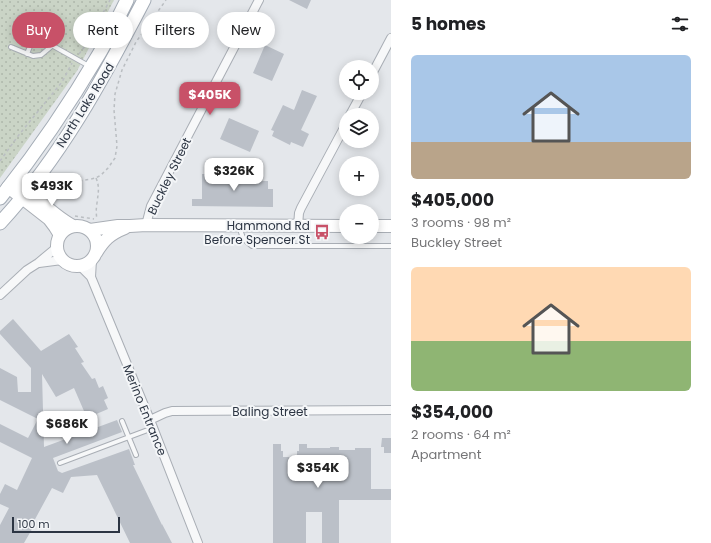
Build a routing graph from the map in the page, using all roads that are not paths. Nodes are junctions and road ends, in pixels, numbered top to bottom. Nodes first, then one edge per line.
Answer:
1 (127, 0) edge
2 (144, 0) edge
3 (259, 0) edge
4 (391, 38) edge
5 (10, 47) dead end
6 (29, 48) edge
7 (49, 48) edge
8 (57, 48) edge
9 (27, 54) junction
10 (379, 61) edge
11 (91, 67) junction
12 (339, 137) edge
13 (12, 183) junction
14 (24, 194) junction
15 (0, 198) edge
16 (74, 221) junction
17 (0, 223) edge
18 (146, 225) junction
19 (240, 225) junction
20 (96, 226) junction
21 (130, 226) junction
22 (298, 226) junction
23 (339, 226) edge
24 (379, 226) edge
25 (391, 226) edge
26 (60, 235) junction
27 (391, 246) edge
28 (56, 248) junction
29 (94, 256) junction
30 (62, 260) junction
31 (38, 263) junction
32 (80, 266) junction
33 (91, 277) junction
34 (0, 294) edge
35 (391, 410) edge
36 (122, 421) dead end
37 (152, 424) junction
38 (129, 438) junction
39 (136, 455) dead end
40 (60, 463) dead end
41 (198, 543) edge

1 - 11 main road, North Lake Road
2 - 14 main road, North Lake Road
3 - 18 street, Buckley Street
4 - 10 street
5 - 9 lane
6 - 9 lane
7 - 9 lane
8 - 11 lane
11 - 13 main road, North Lake Road
12 - 22 street
13 - 14 main road
13 - 15 main road, North Lake Road
14 - 16 main road
14 - 17 main road, North Lake Road
14 - 26 main road
16 - 20 main road
16 - 26 main road
18 - 19 main road
18 - 21 main road
19 - 22 main road
19 - 27 lane
20 - 21 main road
20 - 29 main road
21 - 29 main road
22 - 23 main road
24 - 25 main road
26 - 28 main road
28 - 30 main road
28 - 31 street
29 - 32 main road
29 - 33 street, Merino Entrance
30 - 31 street
30 - 32 main road
31 - 34 street
32 - 33 street, Merino Entrance
33 - 37 street, Merino Entrance
35 - 37 street, Baling Street
36 - 38 lane
37 - 38 lane
37 - 41 street, Merino Entrance
38 - 39 lane
38 - 40 lane

